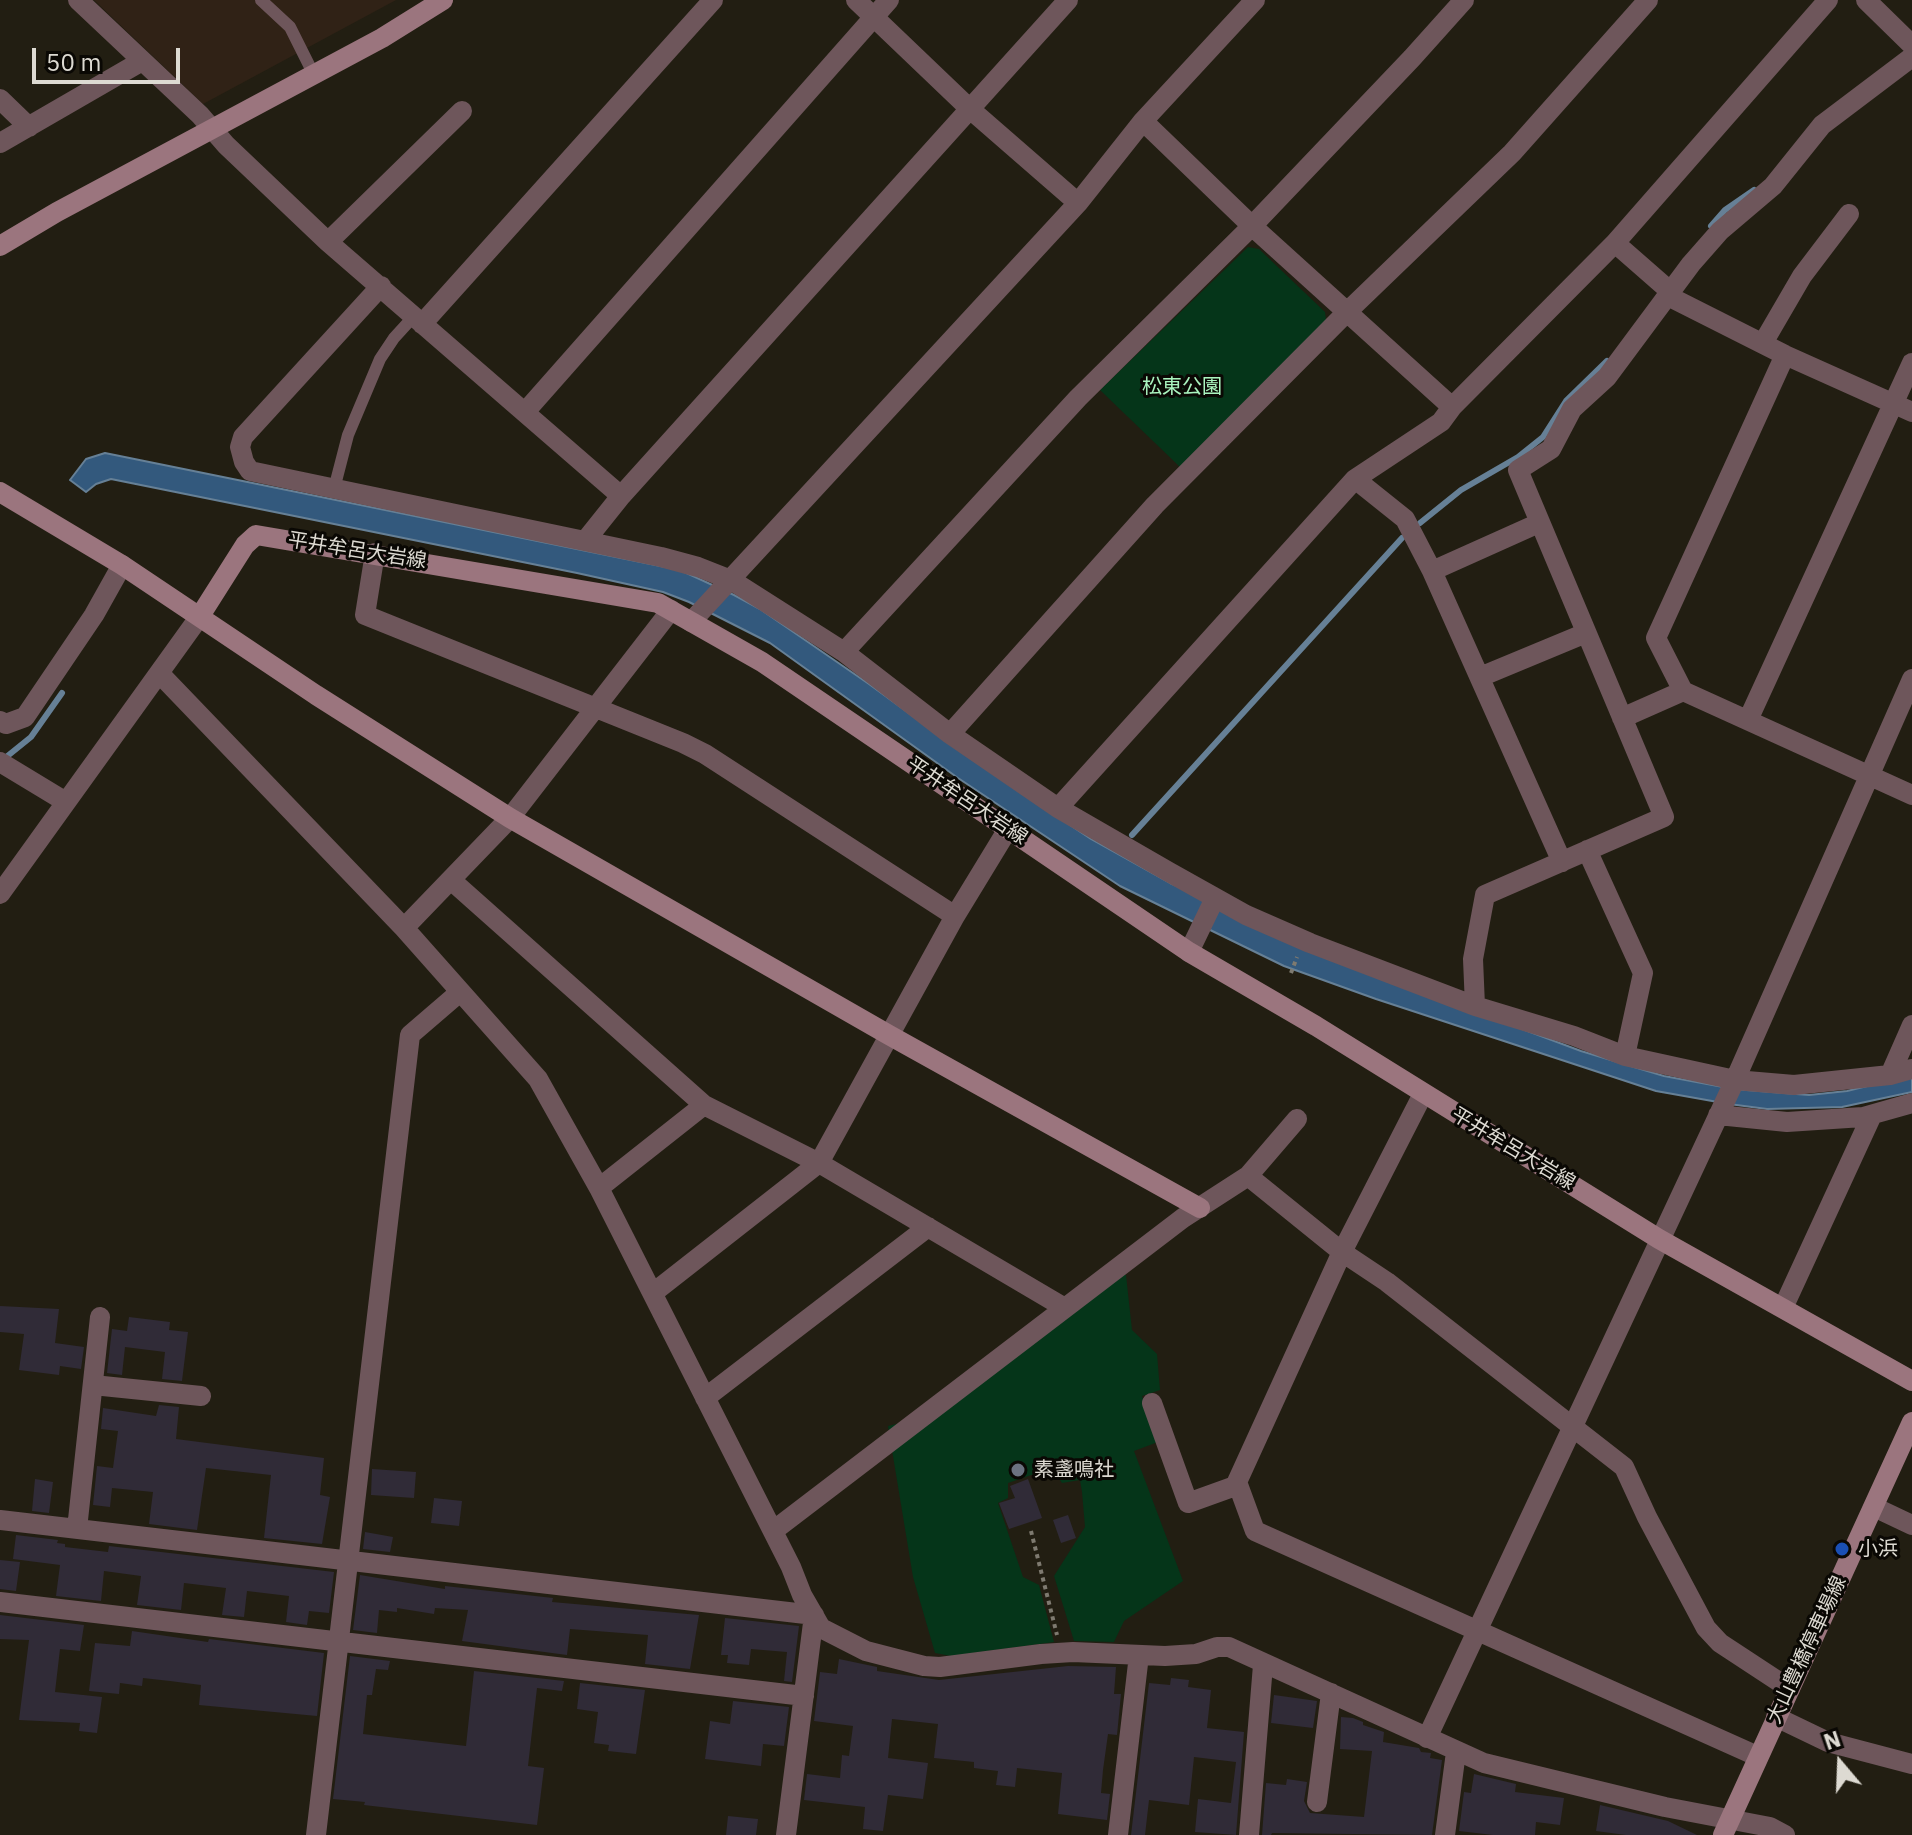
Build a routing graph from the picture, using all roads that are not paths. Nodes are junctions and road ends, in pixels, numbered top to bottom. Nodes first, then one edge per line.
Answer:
1 (261, 0) edge
2 (443, 0) edge
3 (713, 0) edge
4 (856, 0) edge
5 (889, 0) edge
6 (1068, 0) edge
7 (1255, 0) edge
8 (1464, 0) edge
9 (1648, 0) edge
10 (1828, 0) edge
11 (1866, 0) edge
12 (81, 1) edge
13 (874, 16) junction
14 (1912, 45) edge
15 (1912, 57) edge
16 (142, 61) junction
17 (313, 73) junction
18 (0, 99) edge
19 (970, 109) junction
20 (462, 111) dead end
21 (1143, 121) junction
22 (29, 127) junction
23 (212, 129) junction
24 (0, 143) edge
25 (1078, 203) junction
26 (1849, 214) dead end
27 (1252, 226) junction
28 (328, 242) junction
29 (1615, 243) junction
30 (0, 246) edge
31 (381, 286) junction
32 (1670, 294) junction
33 (1348, 311) junction
34 (418, 320) junction
35 (1763, 343) junction
36 (1785, 355) junction
37 (1912, 363) edge
38 (1892, 403) junction
39 (1452, 407) junction
40 (525, 412) junction
41 (1912, 412) edge
42 (1355, 479) junction
43 (334, 489) junction
44 (0, 492) edge
45 (621, 496) junction
46 (1539, 523) junction
47 (585, 541) junction
48 (375, 553) junction
49 (122, 565) junction
50 (1432, 571) junction
51 (726, 583) junction
52 (671, 610) junction
53 (200, 616) junction
54 (695, 616) junction
55 (1586, 633) junction
56 (844, 652) junction
57 (160, 674) junction
58 (1480, 677) junction
59 (1912, 679) edge
60 (1683, 691) junction
61 (594, 708) junction
62 (1622, 718) junction
63 (1748, 720) junction
64 (0, 721) edge
65 (950, 734) junction
66 (0, 762) edge
67 (1869, 775) junction
68 (1912, 795) edge
69 (66, 802) junction
70 (1058, 808) junction
71 (510, 818) junction
72 (1008, 829) junction
73 (1587, 850) junction
74 (1562, 862) junction
75 (451, 880) junction
76 (0, 894) edge
77 (1215, 898) junction
78 (955, 916) junction
79 (404, 928) junction
80 (1189, 952) junction
81 (460, 992) junction
82 (1475, 1006) junction
83 (1912, 1025) edge
84 (889, 1035) junction
85 (1625, 1056) junction
86 (1912, 1069) edge
87 (1890, 1075) junction
88 (1735, 1080) junction
89 (1423, 1094) junction
90 (1912, 1103) edge
91 (704, 1105) junction
92 (1718, 1115) junction
93 (1872, 1115) junction
94 (1297, 1119) dead end
95 (819, 1163) junction
96 (1248, 1176) junction
97 (599, 1188) junction
98 (1200, 1208) junction
99 (928, 1227) junction
100 (1659, 1239) junction
101 (1342, 1252) junction
102 (653, 1293) junction
103 (1065, 1308) junction
104 (1783, 1308) junction
105 (100, 1317) dead end
106 (1912, 1381) edge
107 (93, 1385) junction
108 (201, 1396) dead end
109 (705, 1398) junction
110 (1152, 1403) dead end
111 (1912, 1422) edge
112 (1572, 1427) junction
113 (1238, 1485) junction
114 (1874, 1507) junction
115 (0, 1520) edge
116 (1912, 1525) edge
117 (77, 1529) junction
118 (773, 1531) junction
119 (349, 1562) junction
120 (0, 1602) edge
121 (814, 1615) junction
122 (1475, 1632) junction
123 (339, 1642) junction
124 (1139, 1655) junction
125 (1263, 1665) junction
126 (1790, 1689) junction
127 (1331, 1693) junction
128 (804, 1696) junction
129 (1776, 1717) junction
130 (1427, 1738) junction
131 (1456, 1752) junction
132 (1757, 1756) junction
133 (1912, 1764) edge
134 (1317, 1802) dead end
135 (1726, 1828) edge
136 (316, 1835) edge
137 (786, 1835) edge
138 (1118, 1835) edge
139 (1249, 1835) edge
140 (1445, 1835) edge
141 (1785, 1835) edge

1 - 17 lane
2 - 17 main road
3 - 34 street
4 - 13 street
5 - 13 street
6 - 19 street
7 - 21 street
8 - 27 street
9 - 33 street
10 - 29 street
11 - 14 street
12 - 16 street
13 - 19 street
13 - 40 street
15 - 32 street
16 - 22 street
16 - 23 street
17 - 23 main road
18 - 22 street
19 - 25 street
19 - 45 street
20 - 28 street
21 - 25 street
21 - 27 street
22 - 24 street
23 - 28 street
23 - 30 main road
25 - 51 street
26 - 35 street
27 - 33 street
27 - 56 street
28 - 31 street
29 - 32 street
29 - 39 street
31 - 34 street
31 - 43 street
32 - 35 street
32 - 46 street
33 - 39 street
33 - 65 street
34 - 40 street
34 - 43 lane
35 - 36 street
36 - 38 street
36 - 60 street
37 - 38 street
38 - 41 street
38 - 63 street
39 - 42 street
40 - 45 street
42 - 50 street
42 - 70 street
43 - 47 street
44 - 49 main road
45 - 47 street
46 - 50 street
46 - 55 street
47 - 51 street
48 - 52 main road, 平井牟呂大岩線
48 - 53 main road, 平井牟呂大岩線
48 - 61 street
49 - 53 main road
49 - 64 street
50 - 58 street
51 - 54 street
51 - 56 street
52 - 54 main road, 平井牟呂大岩線
52 - 61 street
53 - 57 street
53 - 71 main road
54 - 72 main road, 平井牟呂大岩線
55 - 58 street
55 - 62 street
56 - 65 street
57 - 69 street
57 - 79 street
58 - 74 street
59 - 67 street
60 - 62 street
60 - 63 street
61 - 71 street
61 - 78 street
62 - 73 street
63 - 67 street
65 - 70 street
66 - 69 street
67 - 68 street
67 - 88 street
69 - 76 street
70 - 77 street
71 - 75 street
71 - 84 main road
72 - 78 street
72 - 80 main road, 平井牟呂大岩線
73 - 74 street
73 - 85 street
74 - 82 street
75 - 79 street
75 - 91 street
77 - 80 street
77 - 82 street
78 - 84 street
79 - 81 street
80 - 89 main road, 平井牟呂大岩線
81 - 97 street
81 - 119 street
82 - 85 street
83 - 87 street
84 - 95 street
84 - 98 main road
85 - 88 street
86 - 87 street
87 - 88 street
88 - 92 street
89 - 100 main road, 平井牟呂大岩線
89 - 101 street
90 - 93 street
91 - 95 street
91 - 97 street
92 - 93 street
92 - 100 street
93 - 104 street
94 - 96 street
95 - 99 street
95 - 102 street
96 - 98 street
96 - 101 street
97 - 102 street
98 - 103 street
99 - 103 street
99 - 109 street
100 - 104 main road, 平井牟呂大岩線
100 - 112 street
101 - 112 street
101 - 113 street
102 - 109 street
103 - 118 street
104 - 106 main road, 平井牟呂大岩線
105 - 107 street
107 - 108 street
107 - 117 street
109 - 118 street
110 - 113 street
111 - 114 main road, 大山豊橋停車場線
112 - 122 street
112 - 126 street
113 - 122 street
114 - 116 street
114 - 126 main road, 大山豊橋停車場線
115 - 117 street
117 - 119 street
118 - 121 street
119 - 121 street
119 - 123 street
120 - 123 street
121 - 124 street
121 - 128 street
122 - 130 street
122 - 132 street
123 - 128 street
123 - 136 street
124 - 125 street
124 - 138 street
125 - 127 street
125 - 139 street
126 - 129 main road, 大山豊橋停車場線
127 - 130 street
127 - 134 street
128 - 137 street
129 - 132 main road, 大山豊橋停車場線
129 - 133 street
130 - 131 street
131 - 135 street
131 - 140 street
132 - 135 main road, 大山豊橋停車場線
135 - 141 street

